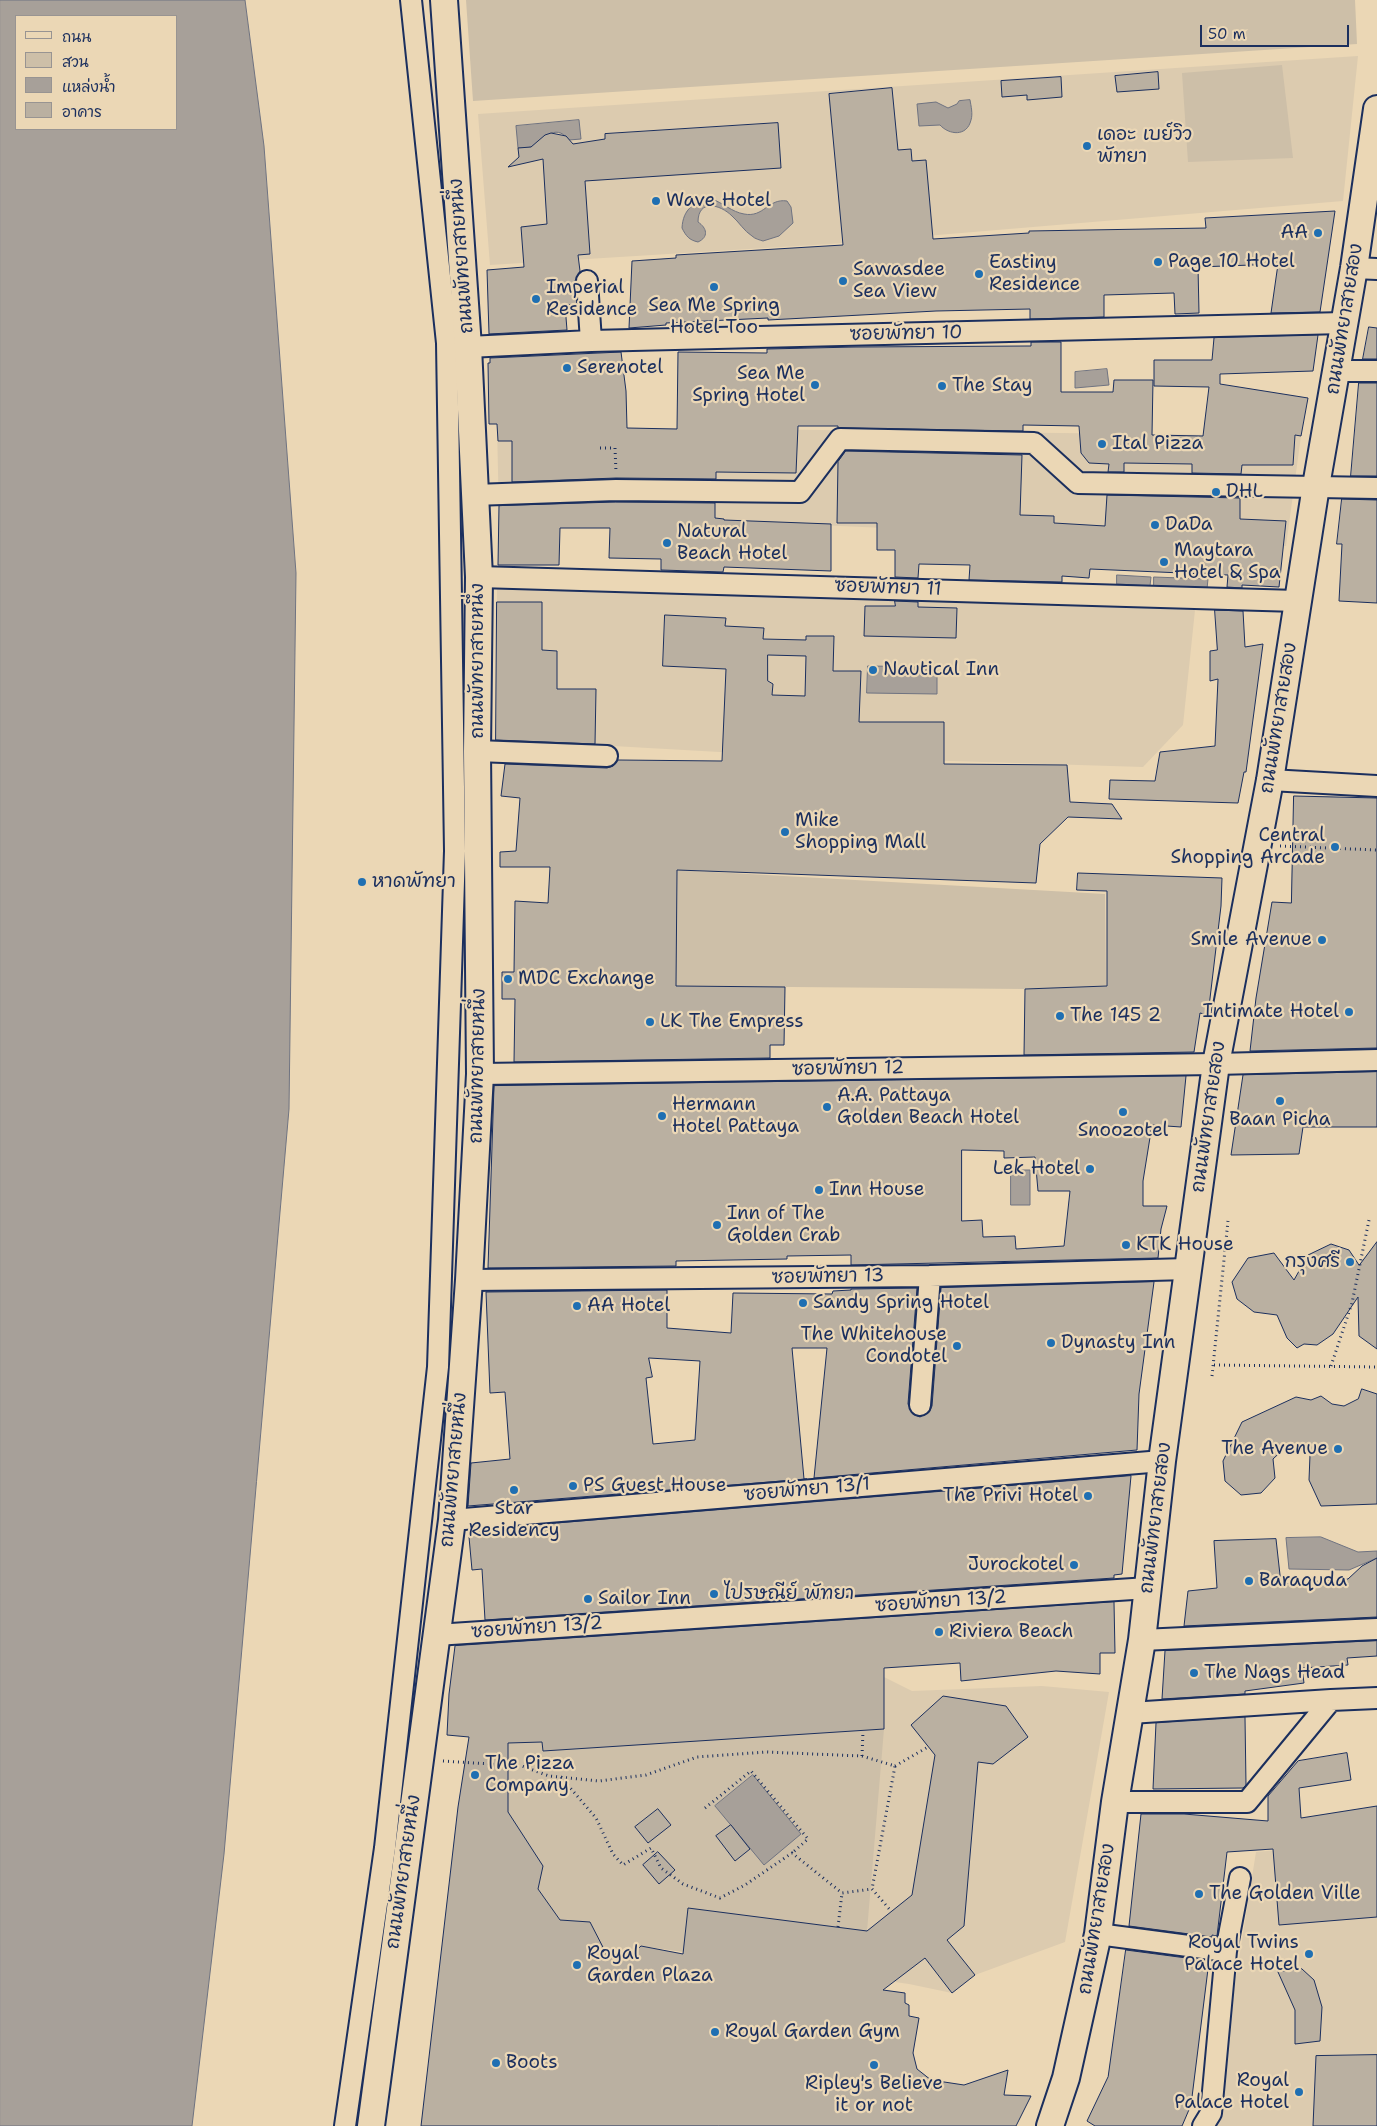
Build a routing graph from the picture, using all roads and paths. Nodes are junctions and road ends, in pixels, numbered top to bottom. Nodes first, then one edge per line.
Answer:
1 (410, 0) edge
2 (444, 0) edge
3 (1376, 123) edge
4 (1365, 269) edge
5 (587, 281) dead end
6 (1344, 323) junction
7 (591, 342) junction
8 (468, 347) junction
9 (1337, 371) junction
10 (1377, 371) edge
11 (600, 448) dead end
12 (1316, 486) junction
13 (1377, 488) edge
14 (616, 490) junction
15 (474, 494) junction
16 (478, 577) junction
17 (1297, 601) junction
18 (477, 751) junction
19 (607, 756) dead end
20 (1270, 780) junction
21 (1377, 786) edge
22 (1256, 845) junction
23 (1377, 850) edge
24 (1377, 1060) edge
25 (1216, 1064) junction
26 (480, 1074) junction
27 (1228, 1220) dead end
28 (1369, 1220) dead end
29 (1188, 1269) junction
30 (930, 1276) junction
31 (469, 1280) junction
32 (1214, 1364) junction
33 (1331, 1366) junction
34 (1377, 1367) edge
35 (1212, 1376) dead end
36 (920, 1405) dead end
37 (1162, 1461) junction
38 (452, 1520) junction
39 (1148, 1588) junction
40 (1377, 1629) edge
41 (436, 1635) junction
42 (1142, 1640) junction
43 (1377, 1698) edge
44 (1332, 1700) junction
45 (1130, 1713) junction
46 (863, 1731) dead end
47 (928, 1747) dead end
48 (862, 1756) junction
49 (420, 1760) junction
50 (895, 1766) junction
51 (561, 1777) junction
52 (1115, 1802) junction
53 (705, 1808) dead end
54 (792, 1853) junction
55 (1240, 1878) dead end
56 (872, 1889) junction
57 (842, 1893) junction
58 (891, 1911) dead end
59 (838, 1927) dead end
60 (1098, 1934) junction
61 (1226, 1951) junction
62 (345, 2126) edge
63 (371, 2126) edge
64 (1050, 2126) edge
65 (1204, 2126) edge

1 - 62 street
2 - 8 main road, ถนนพัทยาสายหนึ่ง
3 - 4 main road, ถนนพัทยาสายสอง
4 - 6 main road, ถนนพัทยาสายสอง
5 - 7 street
6 - 7 street, ซอยพัทยา 10
6 - 9 main road, ถนนพัทยาสายสอง
7 - 8 street, ซอยพัทยา 10
8 - 15 main road, ถนนพัทยาสายหนึ่ง
9 - 10 street
9 - 12 main road, ถนนพัทยาสายสอง
11 - 14 path
12 - 13 street
12 - 14 street
12 - 17 main road, ถนนพัทยาสายสอง
14 - 15 street
15 - 16 main road, ถนนพัทยาสายหนึ่ง
16 - 17 street, ซอยพัทยา 11
16 - 18 main road, ถนนพัทยาสายหนึ่ง
17 - 20 main road, ถนนพัทยาสายสอง
18 - 19 street
18 - 26 main road, ถนนพัทยาสายหนึ่ง
20 - 21 street
20 - 22 main road, ถนนพัทยาสายสอง
22 - 23 path
22 - 25 main road, ถนนพัทยาสายสอง
24 - 25 street, ซอยพัทยา 12
25 - 26 street, ซอยพัทยา 12
25 - 29 main road, ถนนพัทยาสายสอง
26 - 31 main road, ถนนพัทยาสายหนึ่ง
27 - 32 path
28 - 33 path
29 - 30 street, ซอยพัทยา 13
29 - 37 main road, ถนนพัทยาสายสอง
30 - 31 street, ซอยพัทยา 13
30 - 36 street
31 - 38 main road, ถนนพัทยาสายหนึ่ง
32 - 33 path
32 - 35 path
33 - 34 path
37 - 38 street, ซอยพัทยา 13/1
37 - 39 main road, ถนนพัทยาสายสอง
38 - 41 main road, ถนนพัทยาสายหนึ่ง
39 - 41 street, ซอยพัทยา 13/2
39 - 42 main road, ถนนพัทยาสายสอง
40 - 42 street
41 - 49 main road, ถนนพัทยาสายหนึ่ง
42 - 45 main road, ถนนพัทยาสายสอง
43 - 44 street
44 - 45 street
44 - 52 street
45 - 52 main road, ถนนพัทยาสายสอง
46 - 48 path
47 - 50 path
48 - 50 path
48 - 51 path
49 - 51 path
49 - 63 main road, ถนนพัทยาสายหนึ่ง
50 - 56 path
51 - 54 path
52 - 60 main road, ถนนพัทยาสายสอง
53 - 54 path
54 - 57 path
55 - 61 street
56 - 57 path
56 - 58 path
57 - 59 path
60 - 61 street
60 - 64 main road, ถนนพัทยาสายสอง
61 - 65 street

